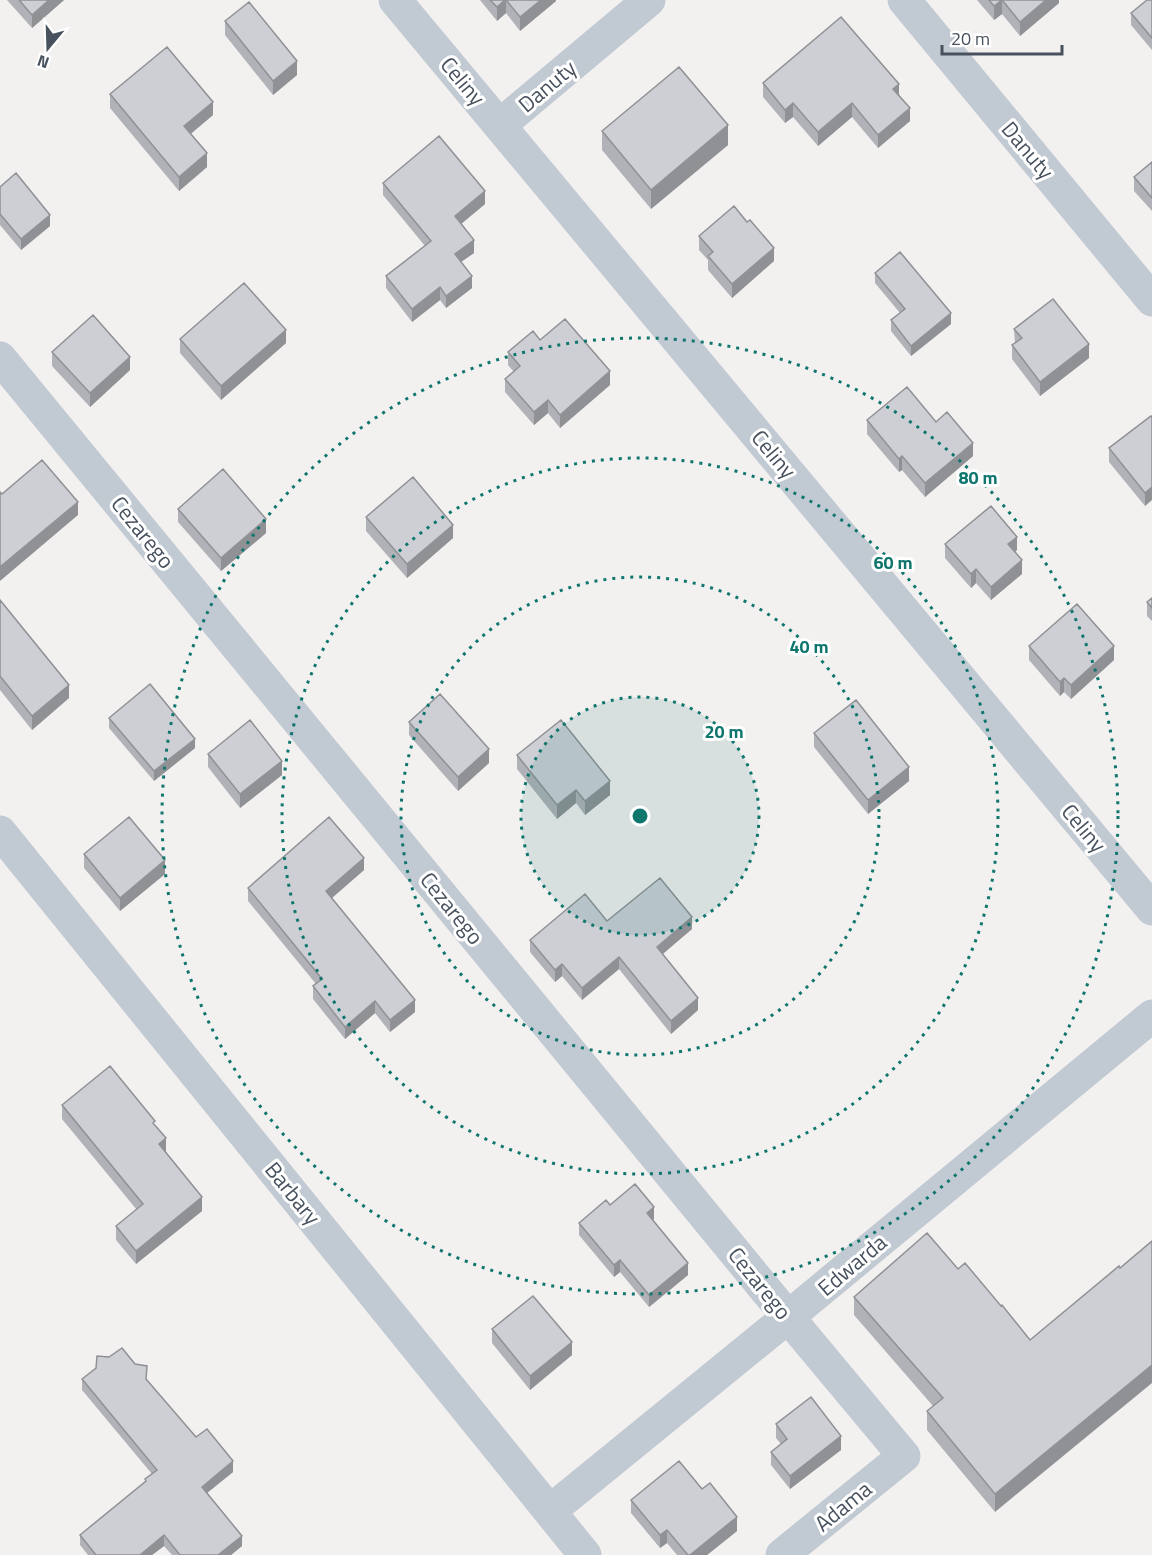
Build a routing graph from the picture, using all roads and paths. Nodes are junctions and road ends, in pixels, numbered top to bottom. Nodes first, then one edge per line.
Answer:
1 (395, 0) edge
2 (649, 0) edge
3 (904, 0) edge
4 (500, 125) junction
5 (1152, 300) edge
6 (0, 358) edge
7 (0, 832) edge
8 (1152, 909) edge
9 (1152, 1016) edge
10 (788, 1317) junction
11 (904, 1456) joint
12 (549, 1511) junction
13 (585, 1555) edge
14 (782, 1555) edge

1 - 4 street, Celiny
2 - 4 street, Danuty
3 - 5 street, Danuty
4 - 8 street, Celiny
6 - 10 street, Cezarego
7 - 12 street, Barbary
9 - 10 street, Edwarda
10 - 11 street, Cezarego
10 - 12 street, Edwarda
11 - 14 street, Adama
12 - 13 street, Barbary

